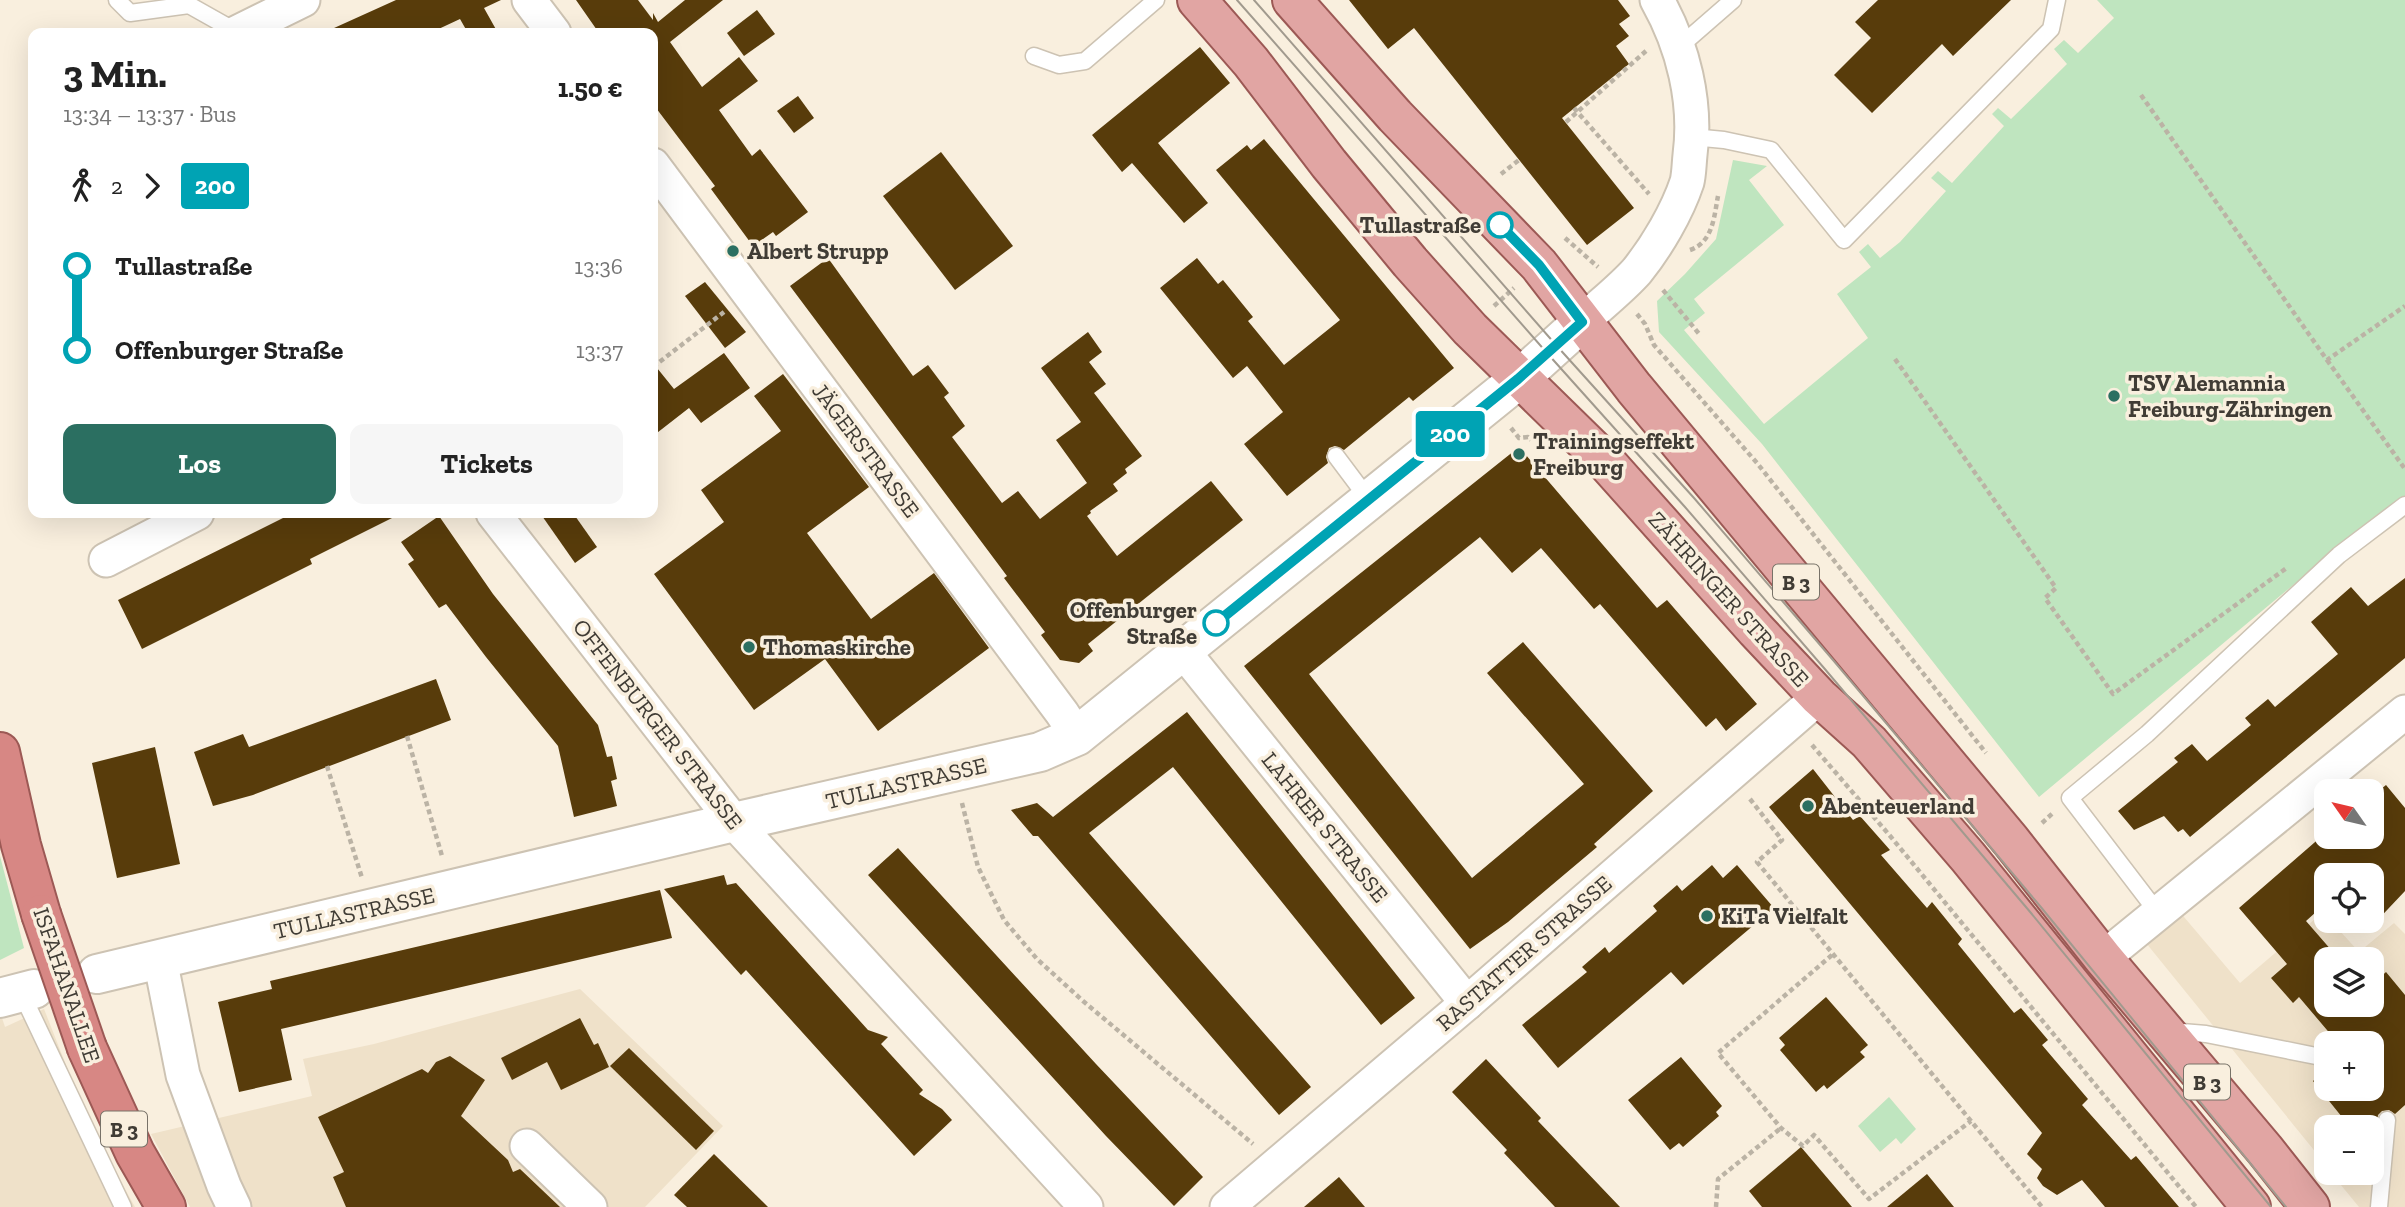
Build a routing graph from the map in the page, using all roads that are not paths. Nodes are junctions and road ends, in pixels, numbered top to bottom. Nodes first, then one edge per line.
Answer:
1 (117, 0) edge
2 (303, 0) edge
3 (529, 0) edge
4 (1156, 0) edge
5 (1197, 0) edge
6 (1292, 0) edge
7 (1657, 0) edge
8 (1732, 0) edge
9 (2059, 4) edge
10 (230, 28) edge
11 (245, 28) edge
12 (550, 28) edge
13 (1679, 47) junction
14 (1034, 56) dead end
15 (1692, 137) junction
16 (658, 172) edge
17 (1582, 322) junction
18 (1518, 379) junction
19 (1336, 456) dead end
20 (1369, 500) junction
21 (2405, 505) edge
22 (187, 518) edge
23 (497, 518) edge
24 (106, 560) dead end
25 (1183, 651) junction
26 (1805, 709) junction
27 (2405, 712) edge
28 (1077, 736) junction
29 (0, 752) edge
30 (734, 822) junction
31 (2158, 913) junction
32 (2103, 958) junction
33 (160, 959) junction
34 (97, 974) dead end
35 (18, 993) edge
36 (1467, 1003) junction
37 (2163, 1030) junction
38 (2314, 1056) edge
39 (2388, 1120) dead end
40 (527, 1146) dead end
41 (122, 1207) edge
42 (166, 1207) edge
43 (234, 1207) edge
44 (590, 1207) edge
45 (1086, 1207) edge
46 (1227, 1207) edge
47 (2251, 1207) edge
48 (2309, 1207) edge
49 (2379, 1207) edge

1 - 10 lane
2 - 11 street
3 - 12 street
4 - 14 lane
5 - 18 main road, ZÄHRINGER STRASSE
6 - 17 main road, B 3
7 - 13 street
8 - 13 lane
9 - 15 lane
13 - 15 street
15 - 17 street
16 - 28 street, JÄGERSTRASSE
17 - 18 street, TULLASTRASSE
17 - 32 main road, B 3
18 - 20 street, TULLASTRASSE
18 - 26 main road, ZÄHRINGER STRASSE
19 - 20 lane
20 - 25 street, TULLASTRASSE
21 - 31 lane
22 - 24 street
23 - 30 street, OFFENBURGER STRASSE
25 - 28 street, TULLASTRASSE
25 - 36 street, LAHRER STRASSE
26 - 36 street, RASTATTER STRASSE
26 - 47 main road, ZÄHRINGER STRASSE
27 - 31 street
28 - 30 street, TULLASTRASSE
29 - 42 highway, ISFAHANALLEE / B 3, bridge
30 - 33 street, TULLASTRASSE
30 - 45 street, OFFENBURGER STRASSE
31 - 32 street
32 - 37 main road, B 3
33 - 34 street, TULLASTRASSE
33 - 43 street
35 - 41 lane
36 - 46 street, RASTATTER STRASSE
37 - 38 lane
37 - 48 main road, B 3
39 - 49 lane
40 - 44 street

